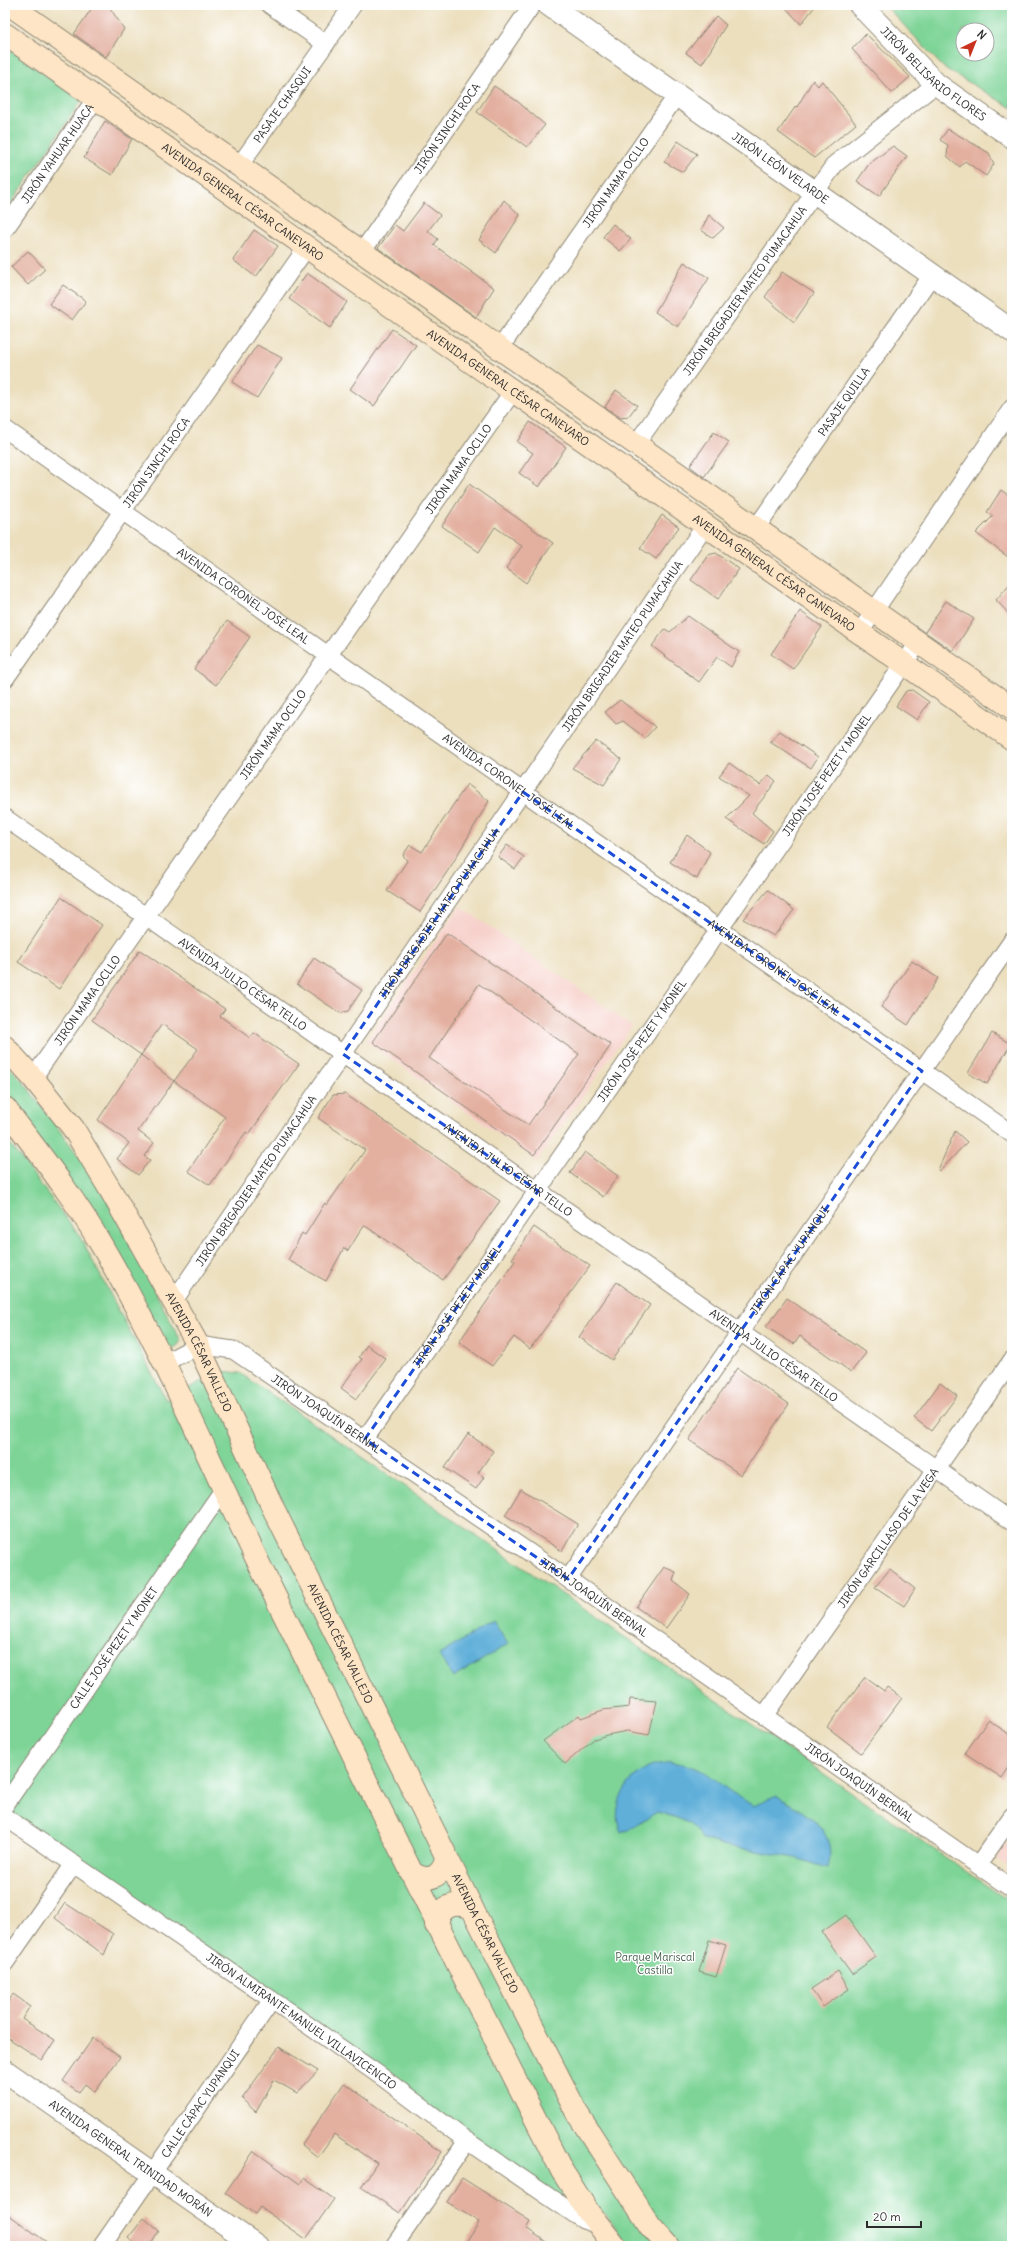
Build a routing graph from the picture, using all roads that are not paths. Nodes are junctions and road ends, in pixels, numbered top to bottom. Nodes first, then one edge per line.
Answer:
1 (10, 5) edge
2 (270, 5) edge
3 (353, 5) edge
4 (532, 5) edge
5 (549, 5) edge
6 (860, 5) edge
7 (5, 34) edge
8 (326, 44) junction
9 (936, 84) junction
10 (677, 95) junction
11 (96, 98) junction
12 (1012, 137) edge
13 (239, 166) junction
14 (814, 192) junction
15 (5, 229) edge
16 (307, 247) junction
17 (362, 252) junction
18 (932, 275) junction
19 (1012, 331) edge
20 (500, 348) junction
21 (513, 391) junction
22 (1012, 408) edge
23 (5, 429) edge
24 (636, 444) junction
25 (122, 511) junction
26 (706, 524) junction
27 (756, 528) junction
28 (874, 611) junction
29 (860, 632) junction
30 (919, 642) junction
31 (328, 655) junction
32 (904, 664) junction
33 (5, 679) edge
34 (1012, 708) edge
35 (1012, 739) edge
36 (523, 792) junction
37 (5, 818) edge
38 (146, 916) junction
39 (720, 929) junction
40 (1012, 941) edge
41 (5, 1047) edge
42 (343, 1054) junction
43 (922, 1071) junction
44 (33, 1078) junction
45 (5, 1108) edge
46 (1012, 1134) edge
47 (538, 1191) junction
48 (173, 1302) junction
49 (740, 1332) junction
50 (198, 1345) junction
51 (1012, 1360) edge
52 (164, 1363) junction
53 (365, 1440) junction
54 (936, 1469) junction
55 (223, 1490) junction
56 (1012, 1522) edge
57 (568, 1579) junction
58 (764, 1716) junction
59 (5, 1805) edge
60 (1012, 1816) edge
61 (5, 1817) edge
62 (446, 1857) junction
63 (74, 1864) junction
64 (978, 1865) junction
65 (411, 1872) junction
66 (1012, 1889) edge
67 (472, 1908) junction
68 (436, 1925) junction
69 (5, 1963) edge
70 (272, 2000) junction
71 (5, 2071) edge
72 (467, 2141) junction
73 (152, 2173) junction
74 (598, 2225) junction
75 (102, 2246) edge
76 (256, 2246) edge
77 (394, 2246) edge
78 (615, 2246) edge
79 (668, 2246) edge

1 - 13 main road
2 - 8 street
3 - 8 street, PASAJE CHASQUI
4 - 17 street, JIRÓN SINCHI ROCA
5 - 10 street, JIRÓN LEÓN VELARDE
6 - 9 street, JIRÓN BELISARIO FLORES
7 - 11 main road, AVENIDA GENERAL CÉSAR CANEVARO
8 - 13 street, PASAJE CHASQUI
9 - 12 street, JIRÓN BELISARIO FLORES
9 - 14 street, JIRÓN BRIGADIER MATEO PUMACAHUA
10 - 14 street, JIRÓN LEÓN VELARDE
10 - 20 street, JIRÓN MAMA OCLLO
11 - 15 street, JIRÓN YAHUAR HUACA
11 - 16 main road, AVENIDA GENERAL CÉSAR CANEVARO
13 - 17 main road
14 - 18 street, JIRÓN LEÓN VELARDE
14 - 24 street, JIRÓN BRIGADIER MATEO PUMACAHUA
16 - 21 main road, AVENIDA GENERAL CÉSAR CANEVARO
16 - 25 street, JIRÓN SINCHI ROCA
17 - 20 main road
18 - 19 street, JIRÓN LEÓN VELARDE
18 - 27 street, PASAJE QUILLA
20 - 24 main road
21 - 26 main road, AVENIDA GENERAL CÉSAR CANEVARO
21 - 31 street, JIRÓN MAMA OCLLO
22 - 28 street
23 - 25 street, AVENIDA CORONEL JOSÉ LEAL
24 - 27 main road
25 - 31 street, AVENIDA CORONEL JOSÉ LEAL
25 - 33 street, JIRÓN SINCHI ROCA
26 - 29 main road, AVENIDA GENERAL CÉSAR CANEVARO
26 - 36 street, JIRÓN BRIGADIER MATEO PUMACAHUA
27 - 28 main road
28 - 29 street
28 - 30 main road
29 - 32 main road, AVENIDA GENERAL CÉSAR CANEVARO
30 - 32 street, JIRÓN JOSÉ PEZET Y MONEL
30 - 34 main road
31 - 36 street, AVENIDA CORONEL JOSÉ LEAL
31 - 38 street, JIRÓN MAMA OCLLO
32 - 35 main road, AVENIDA GENERAL CÉSAR CANEVARO
32 - 39 street, JIRÓN JOSÉ PEZET Y MONEL
36 - 39 street, AVENIDA CORONEL JOSÉ LEAL
36 - 42 street, JIRÓN BRIGADIER MATEO PUMACAHUA
37 - 38 street, AVENIDA JULIO CÉSAR TELLO
38 - 42 street, AVENIDA JULIO CÉSAR TELLO
38 - 44 street, JIRÓN MAMA OCLLO
39 - 43 street, AVENIDA CORONEL JOSÉ LEAL
39 - 47 street, JIRÓN JOSÉ PEZET Y MONEL
40 - 43 street, JIRÓN CÁPAC YUPANQUI
41 - 44 main road, AVENIDA CÉSAR VALLEJO
42 - 47 street, AVENIDA JULIO CÉSAR TELLO
42 - 48 street, JIRÓN BRIGADIER MATEO PUMACAHUA
43 - 46 street, AVENIDA CORONEL JOSÉ LEAL
43 - 49 street, JIRÓN CÁPAC YUPANQUI
44 - 48 main road, AVENIDA CÉSAR VALLEJO
45 - 52 main road
47 - 49 street, AVENIDA JULIO CÉSAR TELLO
47 - 53 street, JIRÓN JOSÉ PEZET Y MONEL
48 - 50 main road, AVENIDA CÉSAR VALLEJO
49 - 54 street, AVENIDA JULIO CÉSAR TELLO
49 - 57 street, JIRÓN CÁPAC YUPANQUI
50 - 52 street
50 - 53 street, JIRÓN JOAQUÍN BERNAL
50 - 62 main road, AVENIDA CÉSAR VALLEJO
51 - 54 street, JIRÓN GARCILLASO DE LA VEGA
52 - 55 main road
53 - 57 street, JIRÓN JOAQUÍN BERNAL
54 - 56 street, AVENIDA JULIO CÉSAR TELLO
54 - 58 street, JIRÓN GARCILLASO DE LA VEGA
55 - 59 street, CALLE JOSÉ PEZET Y MONET
55 - 65 main road
57 - 58 street, JIRÓN JOAQUÍN BERNAL
58 - 64 street, JIRÓN JOAQUÍN BERNAL
60 - 64 street
61 - 63 street, JIRÓN ALMIRANTE MANUEL VILLAVICENCIO
62 - 65 main road
62 - 67 main road, AVENIDA CÉSAR VALLEJO
63 - 69 street
63 - 70 street, JIRÓN ALMIRANTE MANUEL VILLAVICENCIO
64 - 66 street, JIRÓN JOAQUÍN BERNAL
65 - 68 main road
67 - 68 main road
67 - 79 main road, AVENIDA CÉSAR VALLEJO
68 - 74 main road
70 - 72 street, JIRÓN ALMIRANTE MANUEL VILLAVICENCIO
70 - 73 street, CALLE CÁPAC YUPANQUI
71 - 73 street, AVENIDA GENERAL TRINIDAD MORÁN
72 - 74 street, JIRÓN ALMIRANTE MANUEL VILLAVICENCIO
72 - 77 street
73 - 75 street, CALLE CÁPAC YUPANQUI
73 - 76 street, AVENIDA GENERAL TRINIDAD MORÁN
74 - 78 main road

